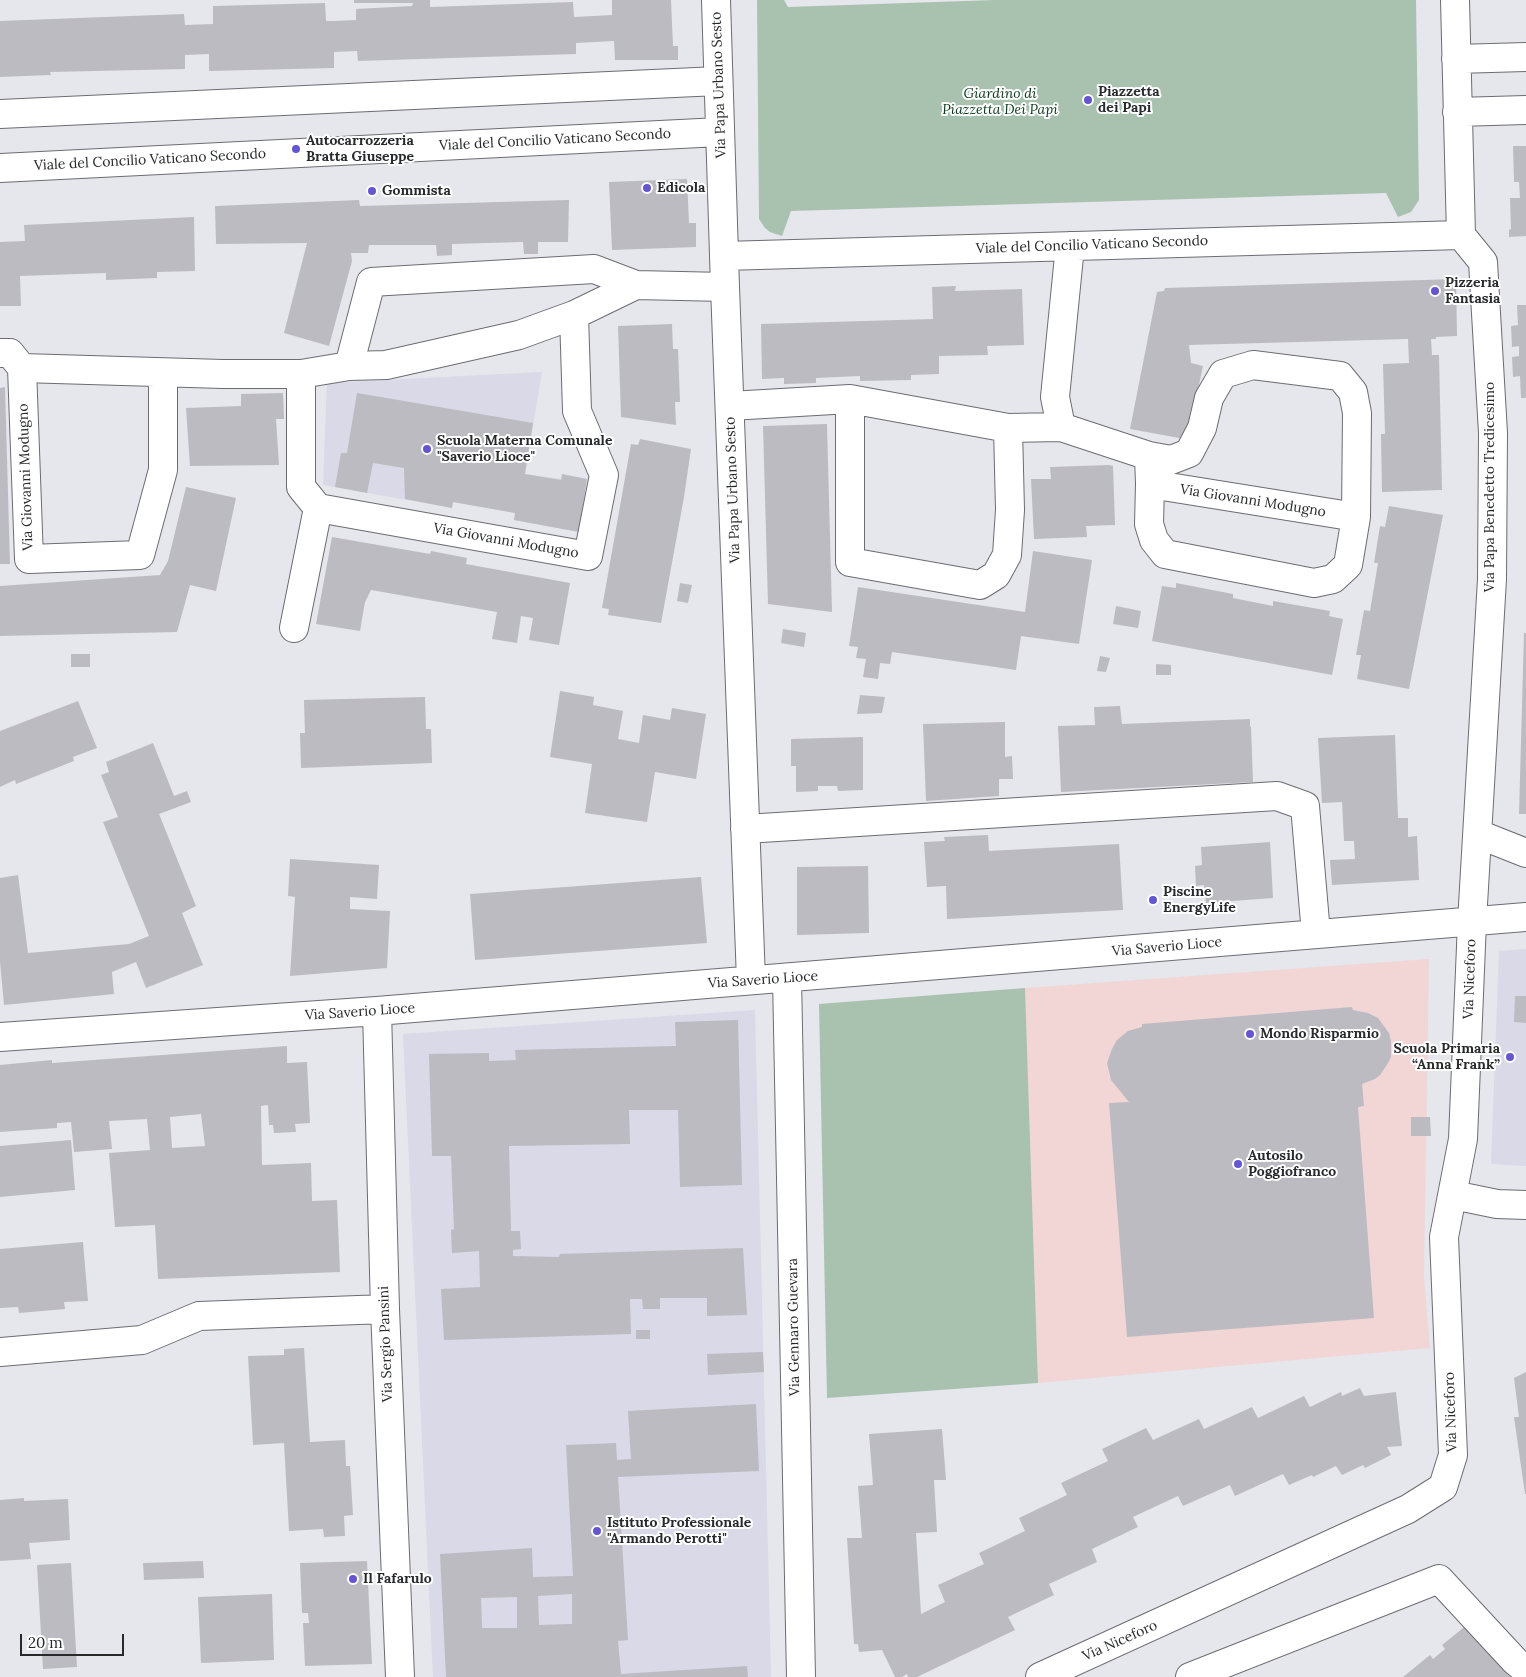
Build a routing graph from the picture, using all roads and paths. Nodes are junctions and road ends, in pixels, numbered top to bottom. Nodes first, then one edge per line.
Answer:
1 (716, 0) edge
2 (1454, 0) edge
3 (1526, 57) edge
4 (1456, 59) junction
5 (718, 81) junction
6 (1526, 110) edge
7 (1457, 112) junction
8 (0, 114) edge
9 (720, 132) junction
10 (0, 168) edge
11 (1460, 235) junction
12 (1070, 246) junction
13 (724, 256) junction
14 (636, 285) junction
15 (725, 287) junction
16 (574, 315) junction
17 (0, 353) edge
18 (349, 366) junction
19 (22, 368) junction
20 (163, 373) junction
21 (301, 374) junction
22 (850, 399) junction
23 (730, 406) junction
24 (1061, 427) junction
25 (1008, 428) junction
26 (1148, 456) junction
27 (1150, 484) junction
28 (318, 508) junction
29 (1356, 517) junction
30 (294, 628) dead end
31 (745, 829) junction
32 (1478, 834) junction
33 (1526, 853) edge
34 (1526, 917) edge
35 (1472, 922) junction
36 (1316, 934) junction
37 (786, 978) junction
38 (751, 980) junction
39 (377, 1011) junction
40 (0, 1037) edge
41 (1453, 1196) junction
42 (1526, 1205) edge
43 (385, 1308) junction
44 (0, 1352) edge
45 (1526, 1670) edge
46 (400, 1677) edge
47 (802, 1677) edge
48 (1040, 1677) edge
49 (1190, 1677) edge

1 - 5 street, Via Papa Urbano Sesto
2 - 4 street
3 - 4 street
4 - 7 street
5 - 8 street
5 - 9 street, Via Papa Urbano Sesto
6 - 7 street
7 - 11 street
9 - 10 street, Viale del Concilio Vaticano Secondo
9 - 13 street, Via Papa Urbano Sesto
11 - 12 street, Viale del Concilio Vaticano Secondo
11 - 32 street, Via Papa Benedetto Tredicesimo
12 - 13 street, Viale del Concilio Vaticano Secondo
12 - 24 street
13 - 15 street, Via Papa Urbano Sesto
14 - 15 street
14 - 16 street
14 - 18 street
15 - 23 street, Via Papa Urbano Sesto
16 - 18 street
16 - 28 street, Via Giovanni Modugno
17 - 19 street
18 - 21 street
19 - 20 street
19 - 20 street, Via Giovanni Modugno
20 - 21 street
21 - 28 street
22 - 23 street
22 - 25 street
22 - 25 street
23 - 31 street, Via Papa Urbano Sesto
24 - 25 street
24 - 26 street
26 - 27 street
26 - 29 street
27 - 29 street, Via Giovanni Modugno
27 - 29 street
28 - 30 street
31 - 36 street
31 - 38 street, Via Papa Urbano Sesto
32 - 33 street
32 - 35 street, Via Papa Benedetto Tredicesimo
34 - 35 street, Via Saverio Lioce
35 - 36 street, Via Saverio Lioce
35 - 41 street, Via Niceforo
36 - 37 street, Via Saverio Lioce
37 - 38 street, Via Saverio Lioce
37 - 47 street, Via Gennaro Guevara
38 - 39 street, Via Saverio Lioce
39 - 40 street, Via Saverio Lioce
39 - 43 street, Via Sergio Pansini
41 - 42 street
41 - 48 street, Via Niceforo
43 - 44 street
43 - 46 street, Via Sergio Pansini
45 - 49 street

